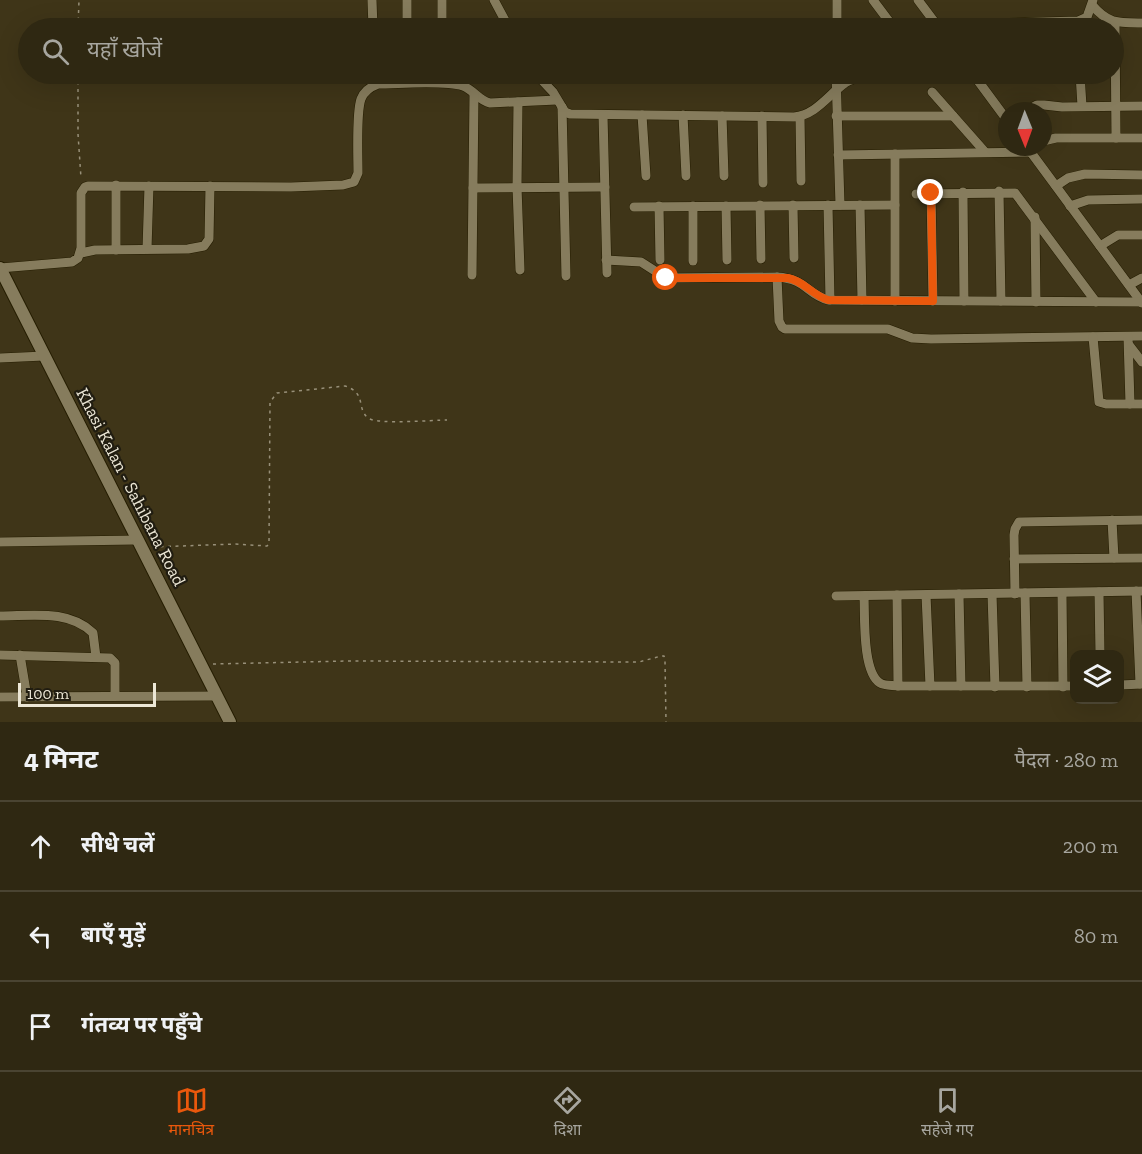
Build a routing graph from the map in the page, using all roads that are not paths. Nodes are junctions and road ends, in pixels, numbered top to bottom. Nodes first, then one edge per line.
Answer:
1 (372, 0) edge
2 (407, 0) edge
3 (442, 0) edge
4 (494, 0) edge
5 (837, 0) edge
6 (873, 0) edge
7 (918, 0) edge
8 (1092, 2) edge
9 (837, 15) joint
10 (373, 18) edge
11 (407, 18) edge
12 (442, 18) edge
13 (504, 18) edge
14 (839, 18) edge
15 (886, 18) edge
16 (931, 18) edge
17 (1086, 18) edge
18 (1105, 18) edge
19 (1124, 23) edge
20 (1142, 23) edge
21 (441, 84) joint
22 (544, 84) edge
23 (836, 84) edge
24 (846, 84) edge
25 (980, 84) edge
26 (1081, 84) edge
27 (1116, 84) edge
28 (374, 85) joint
29 (836, 91) junction
30 (932, 92) dead end
31 (474, 94) junction
32 (518, 102) junction
33 (560, 104) junction
34 (1052, 105) edge
35 (1082, 106) junction
36 (1116, 106) junction
37 (1142, 106) edge
38 (998, 108) edge
39 (603, 115) junction
40 (642, 115) junction
41 (683, 115) junction
42 (722, 116) junction
43 (762, 116) junction
44 (836, 116) junction
45 (953, 116) junction
46 (800, 117) junction
47 (1116, 138) junction
48 (1142, 138) edge
49 (1052, 139) edge
50 (998, 151) edge
51 (984, 152) junction
52 (895, 154) junction
53 (838, 155) junction
54 (1034, 156) edge
55 (1142, 175) edge
56 (646, 176) dead end
57 (686, 176) dead end
58 (724, 176) dead end
59 (801, 181) dead end
60 (763, 183) dead end
61 (116, 185) junction
62 (149, 186) junction
63 (210, 186) junction
64 (1056, 186) junction
65 (518, 187) junction
66 (563, 187) junction
67 (605, 187) junction
68 (473, 188) junction
69 (999, 191) junction
70 (963, 192) junction
71 (931, 193) junction
72 (916, 194) dead end
73 (1142, 199) edge
74 (760, 205) junction
75 (793, 205) junction
76 (828, 205) junction
77 (840, 205) junction
78 (860, 205) junction
79 (895, 205) junction
80 (658, 206) junction
81 (693, 206) junction
82 (726, 206) junction
83 (1070, 206) junction
84 (634, 207) dead end
85 (1035, 218) junction
86 (1142, 235) edge
87 (1100, 246) junction
88 (147, 249) junction
89 (116, 250) junction
90 (81, 253) junction
91 (794, 258) dead end
92 (761, 259) dead end
93 (606, 260) junction
94 (660, 260) dead end
95 (727, 260) dead end
96 (693, 261) dead end
97 (0, 268) edge
98 (520, 270) dead end
99 (607, 273) dead end
100 (472, 275) dead end
101 (566, 276) dead end
102 (777, 278) junction
103 (1142, 278) edge
104 (1129, 285) junction
105 (830, 300) junction
106 (862, 300) junction
107 (895, 301) junction
108 (933, 301) junction
109 (964, 301) junction
110 (1002, 302) junction
111 (1036, 302) junction
112 (1096, 302) junction
113 (1142, 302) edge
114 (1142, 336) edge
115 (1094, 337) junction
116 (1128, 340) junction
117 (44, 356) junction
118 (0, 358) edge
119 (1142, 362) edge
120 (1130, 404) junction
121 (1142, 404) edge
122 (1112, 520) junction
123 (1142, 520) edge
124 (0, 542) edge
125 (139, 544) junction
126 (1114, 558) junction
127 (1142, 558) edge
128 (1014, 559) junction
129 (1139, 591) edge
130 (1099, 592) junction
131 (1020, 593) junction
132 (1062, 593) junction
133 (959, 594) junction
134 (992, 594) junction
135 (897, 595) junction
136 (926, 595) junction
137 (836, 596) dead end
138 (864, 596) junction
139 (0, 616) edge
140 (1101, 650) edge
141 (0, 655) edge
142 (20, 655) junction
143 (96, 657) junction
144 (1141, 684) edge
145 (1124, 685) edge
146 (898, 686) junction
147 (930, 686) junction
148 (961, 686) junction
149 (1070, 686) edge
150 (995, 687) junction
151 (1027, 687) junction
152 (1063, 687) junction
153 (115, 696) junction
154 (217, 696) junction
155 (0, 697) edge
156 (27, 697) junction
157 (230, 722) edge

1 - 10 street
2 - 11 street
3 - 12 street
4 - 13 street
5 - 9 street
6 - 15 street
7 - 16 street
8 - 17 street
8 - 18 street
9 - 14 street
19 - 20 street
21 - 28 street
21 - 31 street
22 - 33 street
23 - 29 street
24 - 29 street
25 - 38 street
26 - 35 street
27 - 36 street
28 - 63 street
29 - 44 street
29 - 46 street
30 - 45 street
31 - 32 street
31 - 68 street
32 - 33 street
32 - 65 street
33 - 39 street
33 - 66 street
34 - 35 street
35 - 36 street
36 - 37 street
36 - 47 street
39 - 40 street
39 - 67 street
40 - 41 street
40 - 56 street
41 - 42 street
41 - 57 street
42 - 43 street
42 - 58 street
43 - 46 street
43 - 60 street
44 - 45 street
44 - 53 street
45 - 51 street
46 - 59 street
47 - 48 street
47 - 49 street
50 - 51 street
51 - 52 street
52 - 53 street
52 - 79 street
53 - 77 street
54 - 64 street
55 - 64 street
61 - 62 street
61 - 89 street
61 - 90 street
62 - 63 street
62 - 88 street
63 - 88 street
64 - 83 street
65 - 66 street
65 - 68 street
65 - 98 street
66 - 67 street
66 - 101 street
67 - 93 street
68 - 100 street
69 - 70 street
69 - 85 street
69 - 110 street
70 - 71 street
70 - 109 street
71 - 72 street
71 - 108 street
73 - 83 street
74 - 75 street
74 - 82 street
74 - 92 street
75 - 76 street
75 - 91 street
76 - 77 street
76 - 105 street
77 - 78 street
78 - 79 street
78 - 106 street
79 - 107 street
80 - 81 street
80 - 84 street
80 - 94 street
81 - 82 street
81 - 96 street
82 - 95 street
83 - 87 street
85 - 111 street
85 - 112 street
86 - 87 street
87 - 104 street
88 - 89 street
89 - 90 street
90 - 97 street
93 - 99 street
93 - 102 street
97 - 117 street, Khasi Kalan - Sahibana Road
102 - 105 street
102 - 115 street
103 - 104 street
104 - 113 street
105 - 106 street
106 - 107 street
107 - 108 street
108 - 109 street
109 - 110 street
110 - 111 street
111 - 112 street
112 - 113 street
114 - 116 street
115 - 116 street
115 - 120 street
116 - 119 street
116 - 120 street
117 - 118 street
117 - 125 street, Khasi Kalan - Sahibana Road
120 - 121 street
122 - 123 street
122 - 126 street
122 - 128 street
124 - 125 street
125 - 154 street, Khasi Kalan - Sahibana Road
126 - 127 street
126 - 128 street
128 - 131 street
129 - 130 street
129 - 144 street
130 - 132 street
130 - 140 street
131 - 132 street
131 - 134 street
131 - 151 street
132 - 152 street
133 - 134 street
133 - 136 street
133 - 148 street
134 - 150 street
135 - 136 street
135 - 138 street
135 - 146 street
136 - 147 street
137 - 138 street
138 - 146 street
139 - 143 street
141 - 142 street
142 - 143 street
142 - 156 street
143 - 153 street
144 - 145 street
146 - 147 street
147 - 148 street
148 - 150 street
149 - 152 street
150 - 151 street
151 - 152 street
153 - 154 street
153 - 156 street
154 - 157 street, Khasi Kalan - Sahibana Road
155 - 156 street

